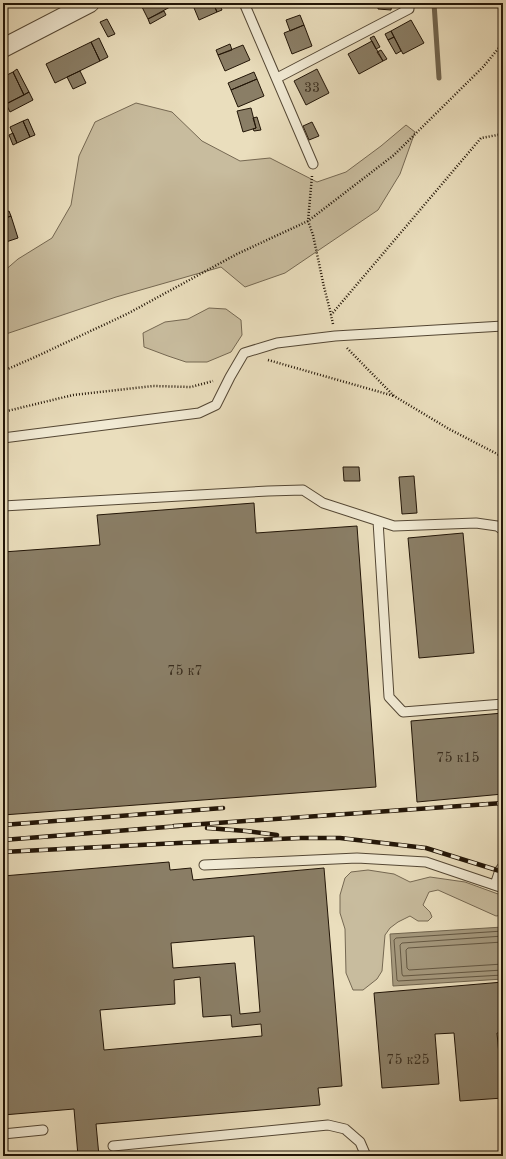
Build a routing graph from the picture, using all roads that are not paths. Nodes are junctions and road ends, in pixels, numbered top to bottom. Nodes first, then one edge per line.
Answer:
1 (244, 3) edge
2 (408, 3) edge
3 (80, 5) edge
4 (3, 48) edge
5 (276, 78) junction
6 (313, 164) road end
7 (503, 326) edge
8 (3, 438) edge
9 (3, 506) edge
10 (378, 521) junction
11 (503, 530) edge
12 (503, 704) edge
13 (204, 865) dead end
14 (503, 866) edge
15 (499, 887) edge
16 (43, 1130) dead end
17 (3, 1134) edge
18 (113, 1146) dead end
19 (366, 1156) edge

1 - 5 lane
2 - 5 lane
3 - 4 street
5 - 6 lane
7 - 8 lane
9 - 10 lane
10 - 11 lane
10 - 12 lane
13 - 15 lane
14 - 15 lane
16 - 17 lane
18 - 19 lane

